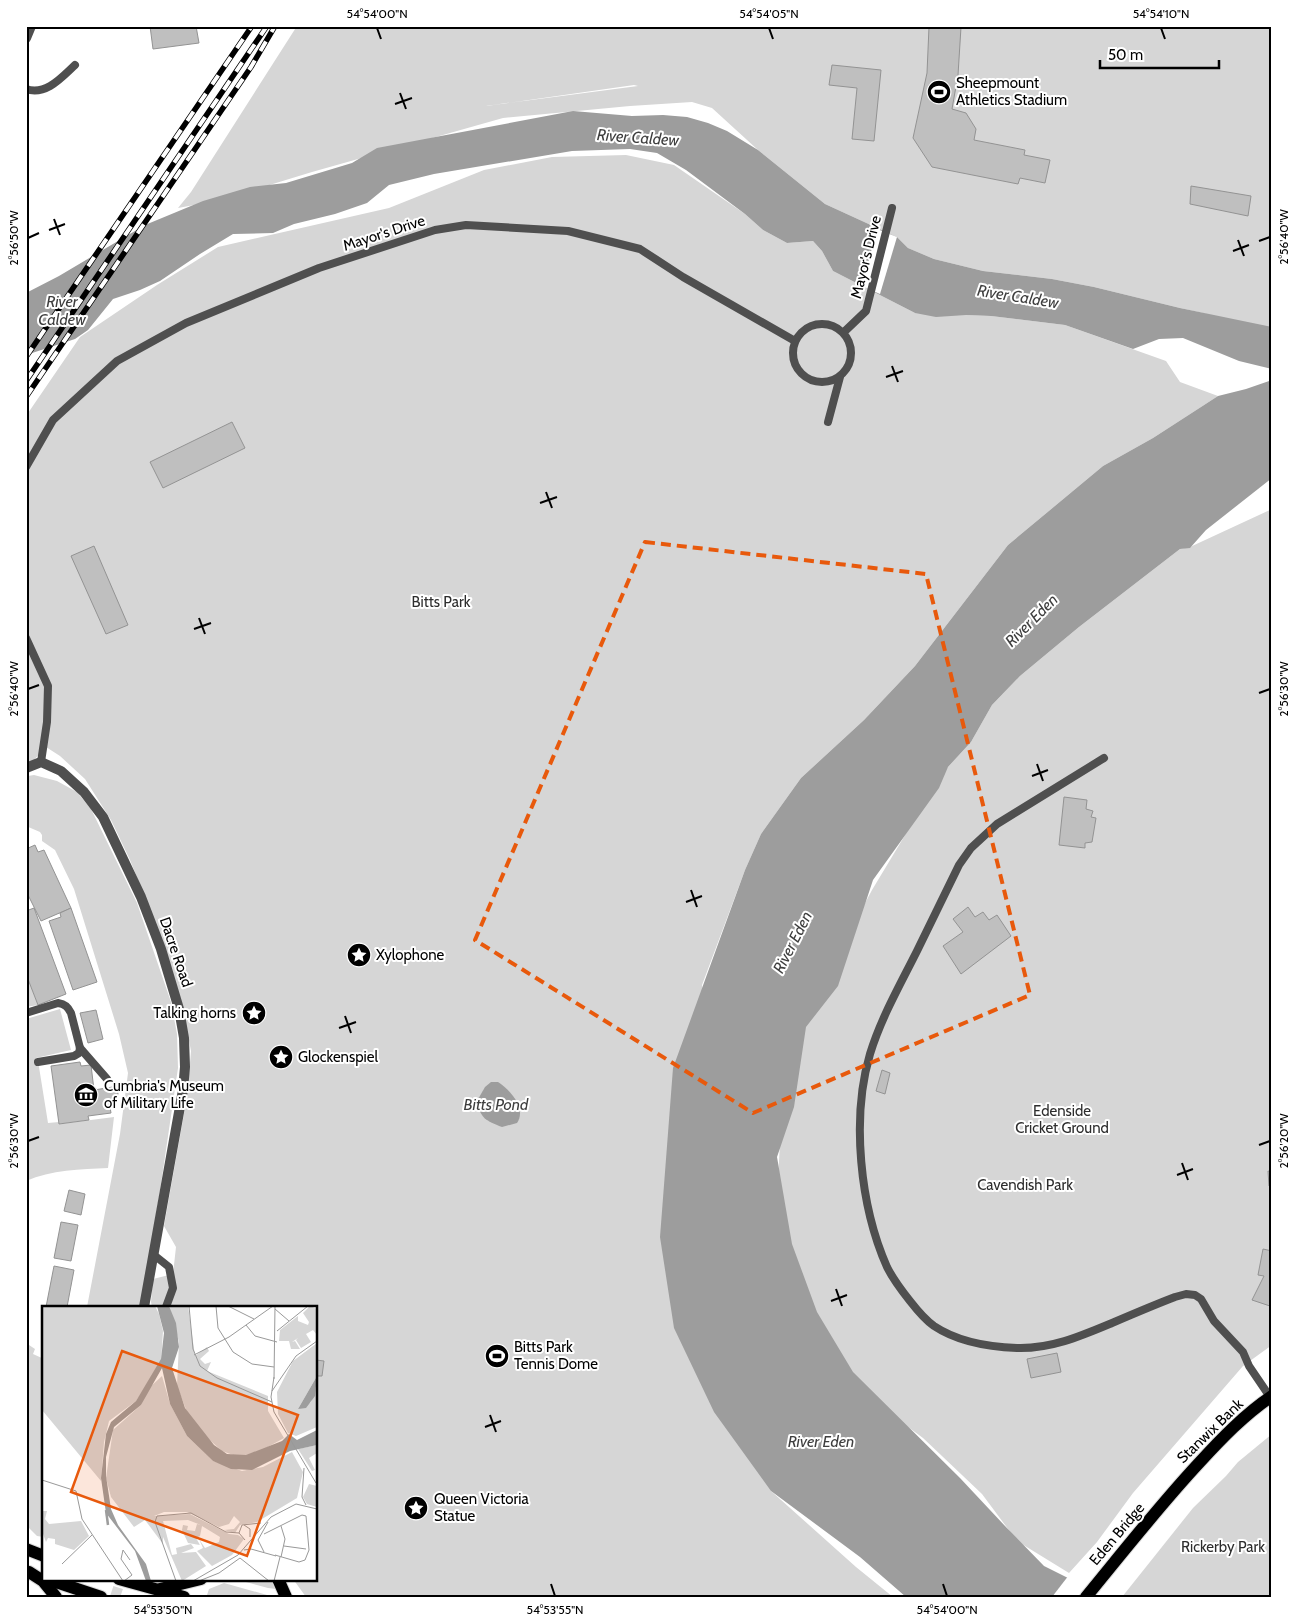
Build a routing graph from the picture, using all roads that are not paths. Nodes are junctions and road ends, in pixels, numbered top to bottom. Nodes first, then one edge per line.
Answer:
1 (30, 26) edge
2 (26, 38) edge
3 (75, 64) dead end
4 (26, 88) edge
5 (892, 208) dead end
6 (844, 332) junction
7 (796, 341) junction
8 (840, 377) junction
9 (828, 422) dead end
10 (26, 467) edge
11 (26, 638) edge
12 (1104, 758) dead end
13 (41, 762) junction
14 (26, 768) edge
15 (26, 1013) edge
16 (80, 1048) junction
17 (38, 1062) dead end
18 (107, 1079) dead end
19 (154, 1255) junction
20 (144, 1306) edge
21 (166, 1306) edge
22 (1271, 1396) edge
23 (1173, 1492) joint
24 (26, 1549) edge
25 (42, 1555) edge
26 (28, 1572) edge
27 (42, 1578) edge
28 (48, 1580) edge
29 (123, 1580) edge
30 (197, 1580) edge
31 (278, 1580) edge
32 (160, 1590) junction
33 (56, 1597) edge
34 (101, 1597) edge
35 (184, 1597) edge
36 (286, 1597) edge
37 (1086, 1597) edge

1 - 2 street
3 - 4 lane
5 - 6 lane, Mayor's Drive
6 - 7 lane
6 - 8 lane
7 - 8 lane
7 - 10 lane, Mayor's Drive
8 - 9 lane
11 - 13 lane
12 - 22 lane
13 - 14 street
13 - 19 street, Dacre Road
15 - 16 lane
16 - 17 lane
16 - 18 lane
19 - 20 street, Dacre Road
19 - 21 lane
22 - 23 main road, Stanwix Bank
23 - 37 main road, Eden Bridge
24 - 25 main road
26 - 27 main road
26 - 33 main road
28 - 34 main road
29 - 32 main road
30 - 32 main road
31 - 36 main road
32 - 35 main road

